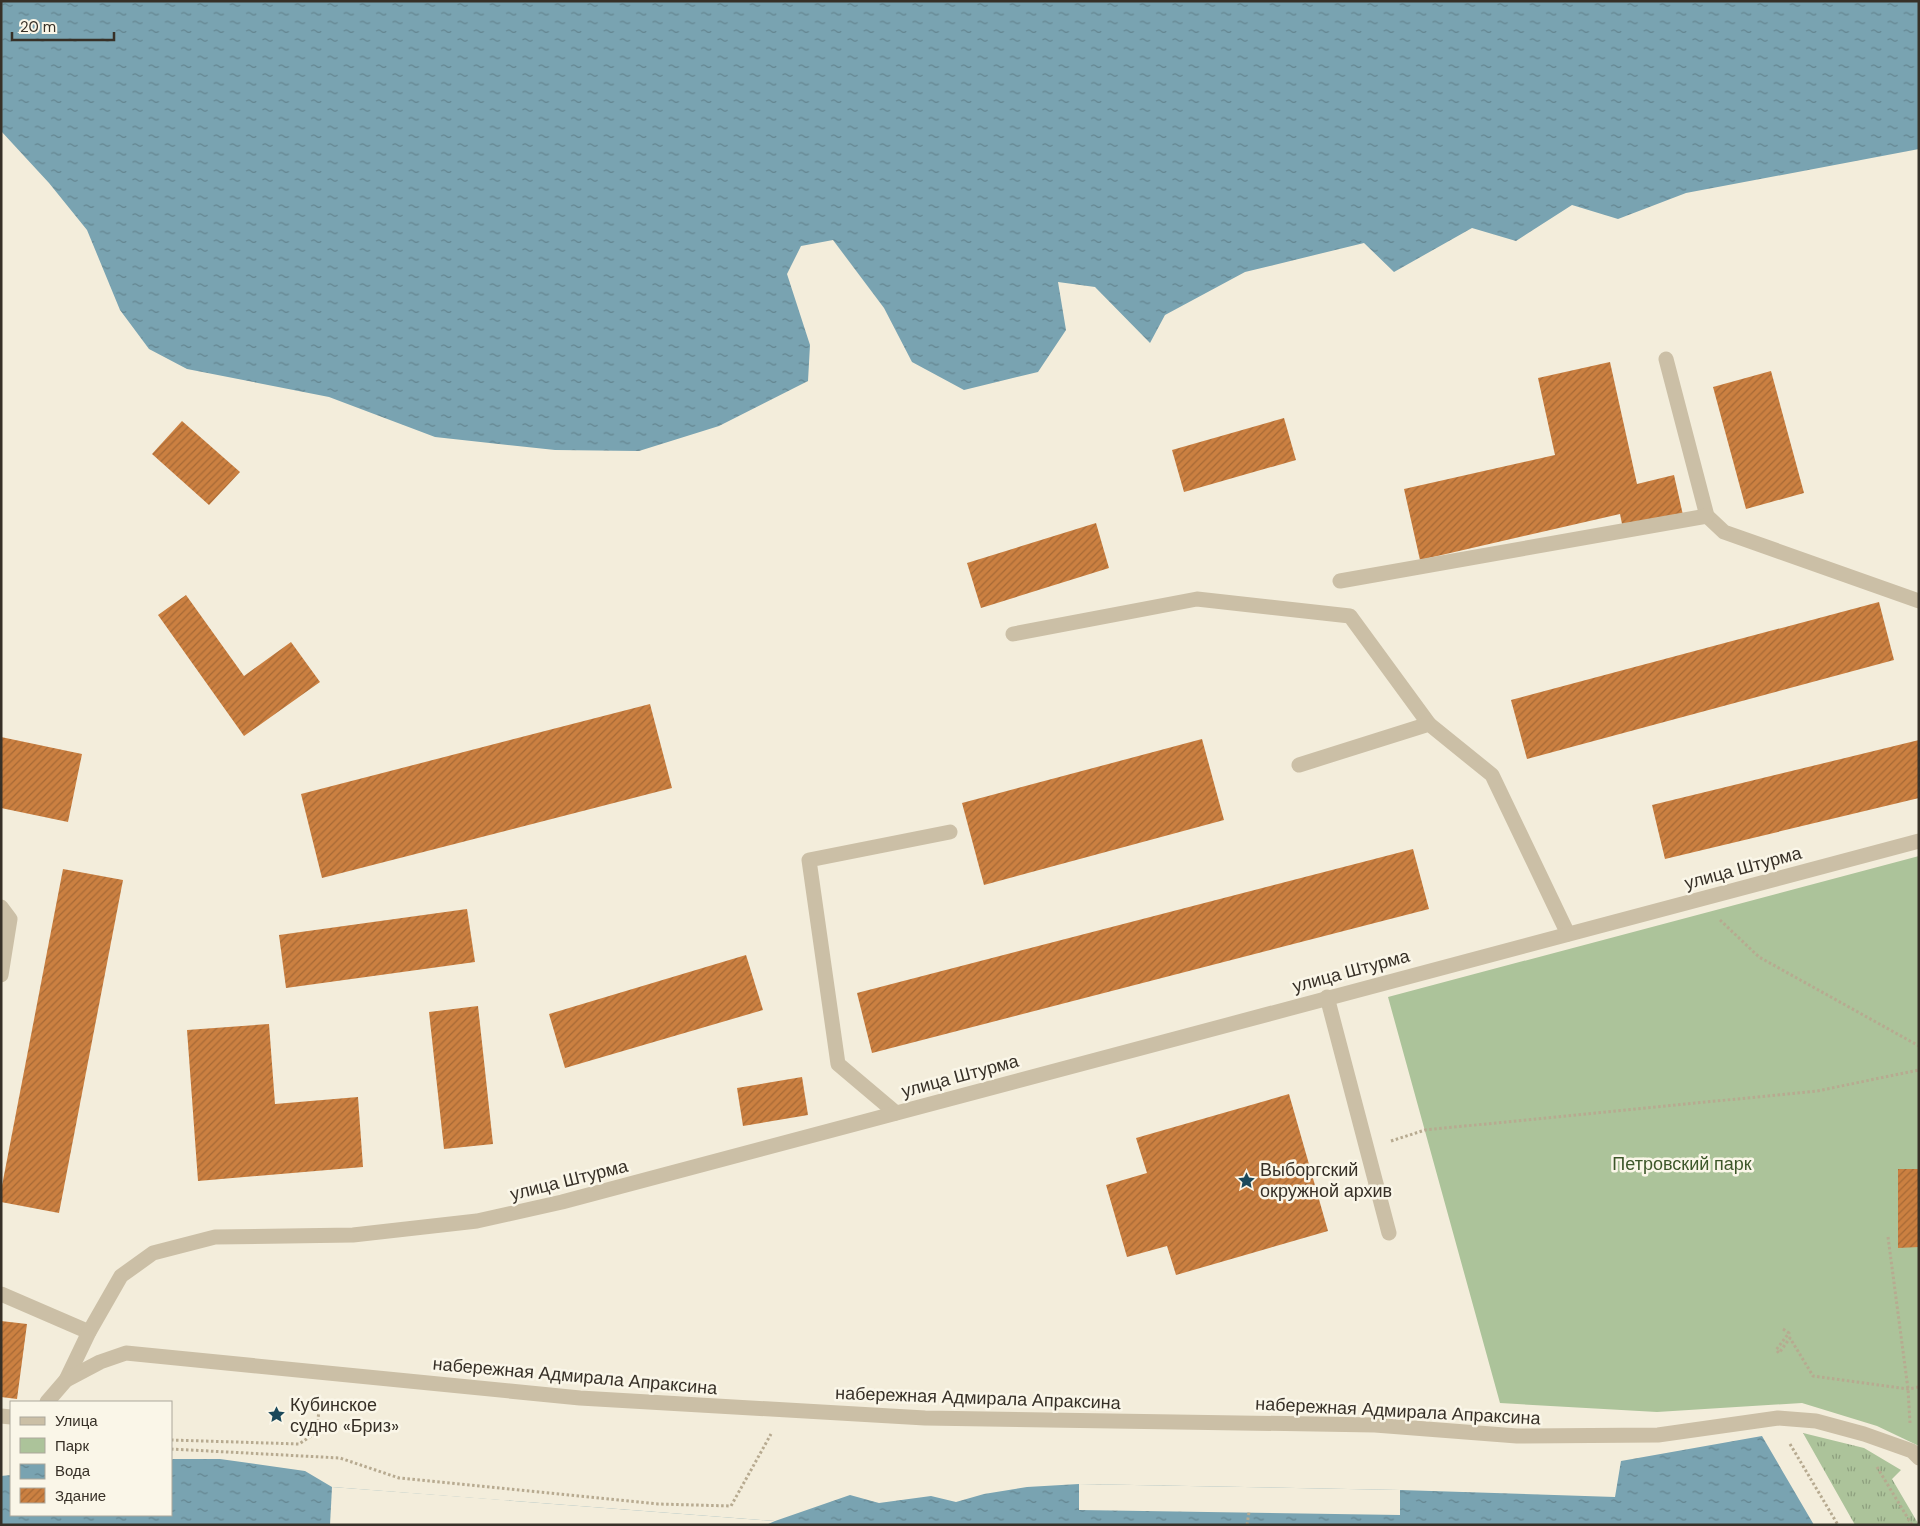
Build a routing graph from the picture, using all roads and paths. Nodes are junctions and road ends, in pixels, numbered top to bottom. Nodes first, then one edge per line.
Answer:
1 (1666, 359) dead end
2 (1707, 516) junction
3 (1340, 581) dead end
4 (1919, 601) edge
5 (1013, 634) dead end
6 (1429, 724) junction
7 (1299, 765) dead end
8 (950, 832) dead end
9 (1919, 841) edge
10 (1, 907) edge
11 (1717, 918) dead end
12 (1568, 934) junction
13 (1, 975) edge
14 (1327, 997) junction
15 (1919, 1046) edge
16 (1919, 1070) edge
17 (896, 1113) junction
18 (1366, 1148) junction
19 (1389, 1233) dead end
20 (1888, 1237) dead end
21 (1, 1294) edge
22 (1783, 1329) dead end
23 (89, 1332) junction
24 (66, 1380) junction
25 (1919, 1388) edge
26 (1908, 1389) junction
27 (320, 1394) dead end
28 (48, 1401) edge
29 (773, 1431) dead end
30 (1786, 1437) dead end
31 (172, 1440) edge
32 (172, 1449) edge
33 (1915, 1454) edge
34 (1249, 1512) dead end
35 (1247, 1525) edge
36 (1838, 1525) edge

1 - 2 street
2 - 3 street
2 - 4 street
5 - 6 street
6 - 7 street
6 - 12 street
8 - 17 street
9 - 12 street, улица Штурма
10 - 13 street
11 - 15 path
12 - 14 street, улица Штурма
14 - 17 street, улица Штурма
14 - 18 street
16 - 18 path
17 - 23 street, улица Штурма
18 - 19 street
20 - 26 path
21 - 23 street
22 - 26 path
23 - 24 street, улица Штурма
24 - 28 street, набережная Адмирала Апраксина
24 - 33 street, набережная Адмирала Апраксина
25 - 26 path
26 - 33 path
27 - 31 path
29 - 32 path
30 - 36 path
34 - 35 path

